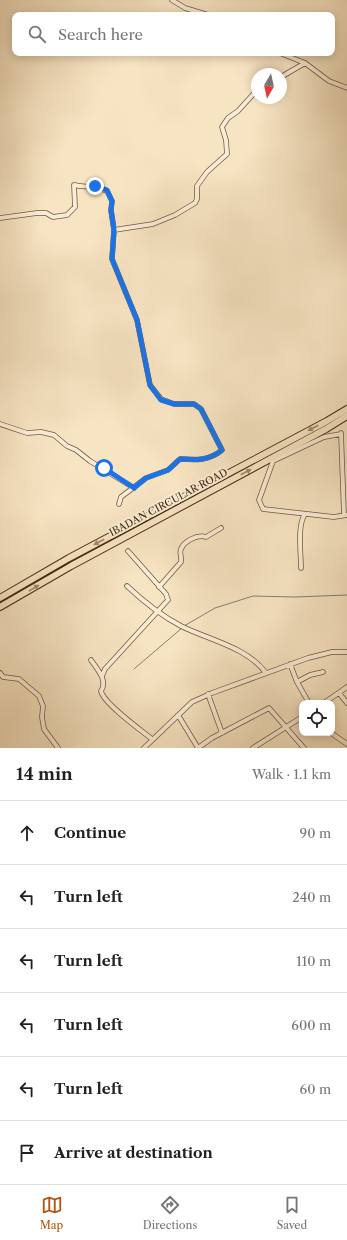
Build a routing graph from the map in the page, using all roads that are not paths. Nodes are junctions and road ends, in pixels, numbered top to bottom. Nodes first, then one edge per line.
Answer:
1 (172, 0) edge
2 (198, 12) edge
3 (288, 56) edge
4 (305, 63) junction
5 (287, 74) edge
6 (347, 88) edge
7 (251, 97) edge
8 (0, 218) edge
9 (114, 230) junction
10 (347, 409) edge
11 (347, 416) edge
12 (0, 424) edge
13 (134, 488) junction
14 (119, 504) dead end
15 (305, 514) junction
16 (346, 515) edge
17 (222, 528) dead end
18 (128, 551) dead end
19 (300, 568) dead end
20 (127, 586) dead end
21 (160, 587) junction
22 (0, 598) edge
23 (0, 607) edge
24 (157, 612) junction
25 (347, 652) edge
26 (92, 660) dead end
27 (290, 664) junction
28 (323, 672) dead end
29 (0, 673) edge
30 (266, 673) junction
31 (102, 676) junction
32 (297, 682) junction
33 (347, 687) edge
34 (339, 693) junction
35 (208, 694) junction
36 (308, 700) edge
37 (328, 700) edge
38 (347, 703) edge
39 (178, 715) junction
40 (299, 719) edge
41 (286, 727) junction
42 (222, 733) junction
43 (335, 736) edge
44 (152, 739) junction
45 (347, 744) edge
46 (58, 748) edge
47 (144, 748) edge
48 (198, 748) edge
49 (253, 748) edge
50 (304, 748) edge

1 - 2 street
3 - 4 street
4 - 5 street
4 - 6 street
7 - 9 street
8 - 9 street
9 - 13 street
10 -> 22 highway, IBADAN CIRCULAR ROAD
23 -> 11 highway, IBADAN CIRCULAR ROAD
12 - 13 street
13 - 14 street
15 - 16 street
15 - 16 street
15 - 19 street
17 - 21 street
18 - 21 street
20 - 24 street
21 - 24 street
24 - 30 street
24 - 31 street
25 - 27 street
26 - 31 street
27 - 30 street
27 - 32 street
28 - 32 street
29 - 46 street
30 - 35 street
31 - 44 street
32 - 36 street
33 - 34 street
34 - 37 street
34 - 38 street
35 - 39 street
35 - 42 street
39 - 44 street
39 - 48 street
40 - 41 street
41 - 42 street
41 - 49 street
41 - 50 street
42 - 48 street
43 - 45 street
44 - 47 street

